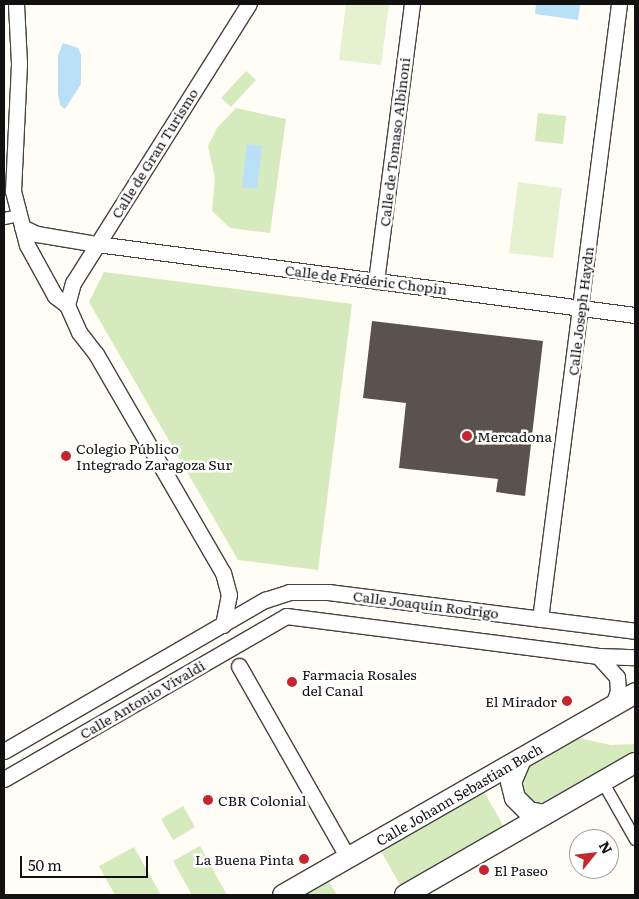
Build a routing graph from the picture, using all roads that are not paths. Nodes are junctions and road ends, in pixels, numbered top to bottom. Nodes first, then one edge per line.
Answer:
1 (16, 4) edge
2 (249, 4) edge
3 (412, 4) edge
4 (619, 4) edge
5 (15, 220) edge
6 (97, 244) junction
7 (376, 281) junction
8 (68, 306) junction
9 (581, 307) junction
10 (635, 315) edge
11 (279, 618) joint
12 (540, 619) junction
13 (223, 625) junction
14 (635, 631) edge
15 (598, 656) junction
16 (635, 657) edge
17 (239, 666) dead end
18 (635, 693) edge
19 (613, 705) junction
20 (4, 751) edge
21 (521, 760) junction
22 (635, 763) edge
23 (4, 779) edge
24 (602, 781) junction
25 (544, 815) junction
26 (635, 839) edge
27 (348, 858) junction
28 (283, 895) edge
29 (405, 895) edge

1 - 5 street
2 - 6 street, Calle de Gran Turismo
3 - 7 street, Calle de Tomaso Albinoni
4 - 9 street, Calle Joseph Haydn
5 - 6 street, Calle de Frédéric Chopin
5 - 8 street
6 - 7 street, Calle de Frédéric Chopin
6 - 8 street, Calle de Gran Turismo
7 - 9 street, Calle de Frédéric Chopin
8 - 13 street
9 - 10 street, Calle de Frédéric Chopin
9 - 12 street, Calle Joseph Haydn
11 - 15 street, Calle Joaquín Rodrigo
11 - 23 street, Calle Antonio Vivaldi
12 - 13 street, Calle Joaquín Rodrigo
12 - 14 street, Calle Joaquín Rodrigo
13 - 20 street, Calle Joaquín Rodrigo
15 - 16 street, Calle Joaquín Rodrigo
15 - 19 street
17 - 27 street
18 - 19 street, Calle Johann Sebastian Bach
19 - 21 street, Calle Johann Sebastian Bach
21 - 25 street
21 - 27 street, Calle Johann Sebastian Bach
22 - 24 street
24 - 25 street
24 - 26 street
25 - 29 street
27 - 28 street, Calle Johann Sebastian Bach

